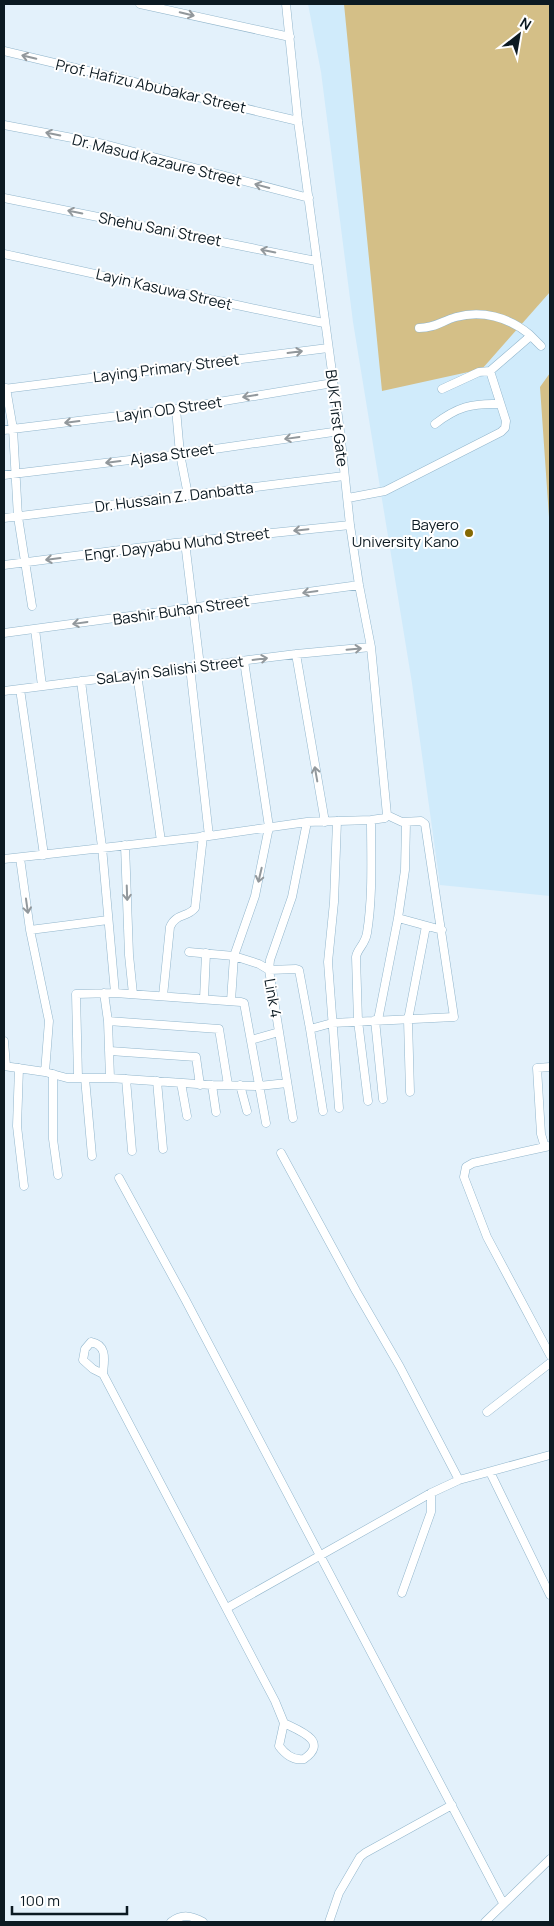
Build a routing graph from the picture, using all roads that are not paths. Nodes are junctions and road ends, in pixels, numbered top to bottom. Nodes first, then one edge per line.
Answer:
1 (140, 4) edge
2 (286, 4) edge
3 (290, 38) junction
4 (4, 51) edge
5 (298, 121) junction
6 (4, 125) edge
7 (4, 198) edge
8 (309, 198) junction
9 (4, 254) edge
10 (316, 261) junction
11 (324, 323) junction
12 (419, 328) dead end
13 (530, 335) junction
14 (541, 346) dead end
15 (328, 348) junction
16 (490, 371) junction
17 (333, 383) junction
18 (5, 389) edge
19 (442, 389) dead end
20 (500, 404) junction
21 (176, 409) junction
22 (435, 424) dead end
23 (13, 429) junction
24 (4, 430) edge
25 (340, 431) junction
26 (180, 454) junction
27 (17, 474) junction
28 (4, 475) edge
29 (344, 476) junction
30 (188, 495) junction
31 (348, 498) junction
32 (18, 516) junction
33 (4, 518) edge
34 (350, 525) junction
35 (184, 542) junction
36 (26, 562) junction
37 (4, 565) edge
38 (359, 585) junction
39 (32, 606) dead end
40 (194, 608) junction
41 (35, 629) junction
42 (4, 633) edge
43 (371, 647) junction
44 (296, 654) junction
45 (244, 661) junction
46 (200, 666) junction
47 (190, 667) junction
48 (137, 674) junction
49 (81, 681) junction
50 (42, 686) junction
51 (20, 689) junction
52 (4, 691) edge
53 (387, 815) junction
54 (371, 820) junction
55 (337, 821) junction
56 (307, 822) junction
57 (325, 822) junction
58 (406, 822) junction
59 (269, 827) junction
60 (206, 836) junction
61 (161, 840) junction
62 (125, 845) junction
63 (102, 847) junction
64 (44, 854) junction
65 (20, 858) junction
66 (4, 859) edge
67 (398, 918) junction
68 (108, 920) junction
69 (426, 926) junction
70 (30, 930) junction
71 (442, 930) junction
72 (189, 952) dead end
73 (206, 953) junction
74 (234, 956) junction
75 (269, 970) junction
76 (104, 993) junction
77 (115, 993) junction
78 (133, 994) junction
79 (164, 996) junction
80 (204, 999) junction
81 (231, 1000) junction
82 (376, 1020) junction
83 (408, 1020) junction
84 (108, 1021) junction
85 (358, 1021) junction
86 (332, 1023) junction
87 (310, 1029) junction
88 (279, 1032) junction
89 (251, 1040) junction
90 (4, 1041) edge
91 (110, 1051) junction
92 (5, 1066) edge
93 (19, 1068) junction
94 (550, 1068) edge
95 (49, 1073) junction
96 (81, 1077) junction
97 (110, 1078) junction
98 (126, 1079) junction
99 (157, 1081) junction
100 (181, 1083) junction
101 (287, 1083) junction
102 (200, 1085) junction
103 (228, 1085) junction
104 (240, 1085) junction
105 (212, 1086) junction
106 (259, 1086) junction
107 (410, 1092) dead end
108 (383, 1099) dead end
109 (368, 1101) dead end
110 (339, 1108) dead end
111 (247, 1111) dead end
112 (323, 1111) dead end
113 (216, 1112) dead end
114 (186, 1116) dead end
115 (292, 1118) dead end
116 (266, 1123) dead end
117 (548, 1147) edge
118 (163, 1149) dead end
119 (132, 1151) dead end
120 (281, 1153) dead end
121 (92, 1156) dead end
122 (58, 1175) dead end
123 (119, 1178) dead end
124 (24, 1186) dead end
125 (550, 1355) edge
126 (550, 1363) edge
127 (103, 1374) dead end
128 (487, 1412) dead end
129 (550, 1455) edge
130 (490, 1472) junction
131 (459, 1480) junction
132 (431, 1493) junction
133 (320, 1556) junction
134 (402, 1593) dead end
135 (550, 1595) edge
136 (227, 1608) junction
137 (284, 1723) junction
138 (452, 1805) junction
139 (550, 1859) edge
140 (504, 1903) junction
141 (171, 1922) edge
142 (203, 1922) edge
143 (329, 1922) edge
144 (484, 1922) edge

1 -> 3 street
2 - 3 street, BUK First Gate
3 - 5 street, BUK First Gate
5 -> 4 street, Prof. Hafizu Abubakar Street
5 - 8 street, BUK First Gate
8 -> 6 street, Dr. Masud Kazaure Street
10 -> 7 street, Shehu Sani Street
8 - 10 street, BUK First Gate
9 - 11 street, Layin Kasuwa Street
10 - 11 street, BUK First Gate
11 - 15 street, BUK First Gate
12 - 13 street
13 - 14 street
13 - 16 street
15 - 17 street, BUK First Gate
18 -> 15 street, Laying Primary Street
16 - 19 street
16 - 20 street
17 -> 21 street, Layin OD Street
17 - 25 street, BUK First Gate
18 - 23 street
20 - 22 street
20 - 31 street
21 -> 23 street, Layin OD Street
21 - 26 street
23 - 24 street, Layin OD Street
23 - 27 street
25 -> 26 street, Ajasa Street
25 - 29 street, BUK First Gate
26 -> 27 street, Ajasa Street
26 - 30 street
27 - 28 street, Ajasa Street
27 - 32 street
29 - 30 street, Dr. Hussain Z. Danbatta
29 - 31 street, BUK First Gate
30 - 32 street, Dr. Hussain Z. Danbatta
31 - 34 street, BUK First Gate
32 - 33 street, Dr. Hussain Z. Danbatta
32 - 36 street
34 -> 35 street, Engr. Dayyabu Muhd Street
34 - 38 street, BUK First Gate
35 -> 36 street, Engr. Dayyabu Muhd Street
35 - 40 street
36 - 37 street, Engr. Dayyabu Muhd Street
36 - 39 street
38 -> 40 street, Bashir Buhan Street
38 - 43 street, BUK First Gate
40 -> 41 street, Bashir Buhan Street
40 - 46 street
41 - 42 street, Bashir Buhan Street
41 - 50 street
44 -> 43 street, SaLayin Salishi Street
43 - 53 street, BUK First Gate
45 -> 44 street, SaLayin Salishi Street
57 -> 44 street
45 - 46 street, SaLayin Salishi Street
45 - 59 street
46 - 47 street, SaLayin Salishi Street
47 - 48 street, SaLayin Salishi Street
47 - 60 street
48 - 49 street, SaLayin Salishi Street
48 - 61 street
49 - 50 street, SaLayin Salishi Street
49 - 63 street
50 - 51 street, SaLayin Salishi Street
51 - 52 street, SaLayin Salishi Street
51 - 64 street
53 - 54 street
53 - 58 street
54 - 55 street
54 - 85 street
55 - 57 street
55 - 86 street
56 - 57 street
56 - 59 street
56 - 75 street, Link 4
58 - 67 street
58 - 71 street
59 - 60 street
59 -> 74 street
60 - 61 street
60 - 79 street
61 - 62 street
62 - 63 street
62 -> 78 street
63 - 64 street
63 - 68 street
63 - 77 street
64 - 65 street
65 - 66 street
65 -> 70 street
67 - 69 street
67 - 82 street
68 - 70 street
68 - 77 street
69 - 71 street
69 - 83 street
70 - 95 street
71 - 83 street
72 - 73 street
73 - 74 street
73 - 80 street
74 - 75 street
74 - 81 street
75 - 87 street
75 - 88 street, Link 4
76 - 77 street
76 - 84 street
76 - 96 street
77 - 78 street
78 - 79 street
79 - 80 street
80 - 81 street
81 - 89 street
82 - 83 street
82 - 85 street
82 - 108 street
83 - 107 street
84 - 91 street
84 - 103 street
85 - 86 street
85 - 109 street
86 - 87 street
86 - 110 street
87 - 112 street
88 - 89 street
88 - 101 street, Link 4
89 - 106 street
90 - 92 street
91 - 97 street
91 - 102 street
92 - 93 street
93 - 95 street
93 - 124 street
94 - 117 street
95 - 96 street
95 - 122 street
96 - 97 street
96 - 121 street
97 - 98 street
98 - 99 street
98 - 119 street
99 - 100 street
99 - 118 street
100 - 102 street
100 - 114 street
101 - 106 street
101 - 115 street, Link 4
102 - 105 street
103 - 104 street
103 - 105 street
104 - 106 street
104 - 111 street
105 - 113 street
106 - 116 street
117 - 125 street
120 - 131 street
123 - 133 street
126 - 128 street
127 - 136 street
129 - 130 street
130 - 131 street
130 - 135 street
131 - 132 street
132 - 133 street
132 - 134 street
133 - 136 street
133 - 138 street
136 - 137 street
137 - 137 street
138 - 140 street
138 - 143 street
139 - 140 street
140 - 144 street
141 - 142 street

